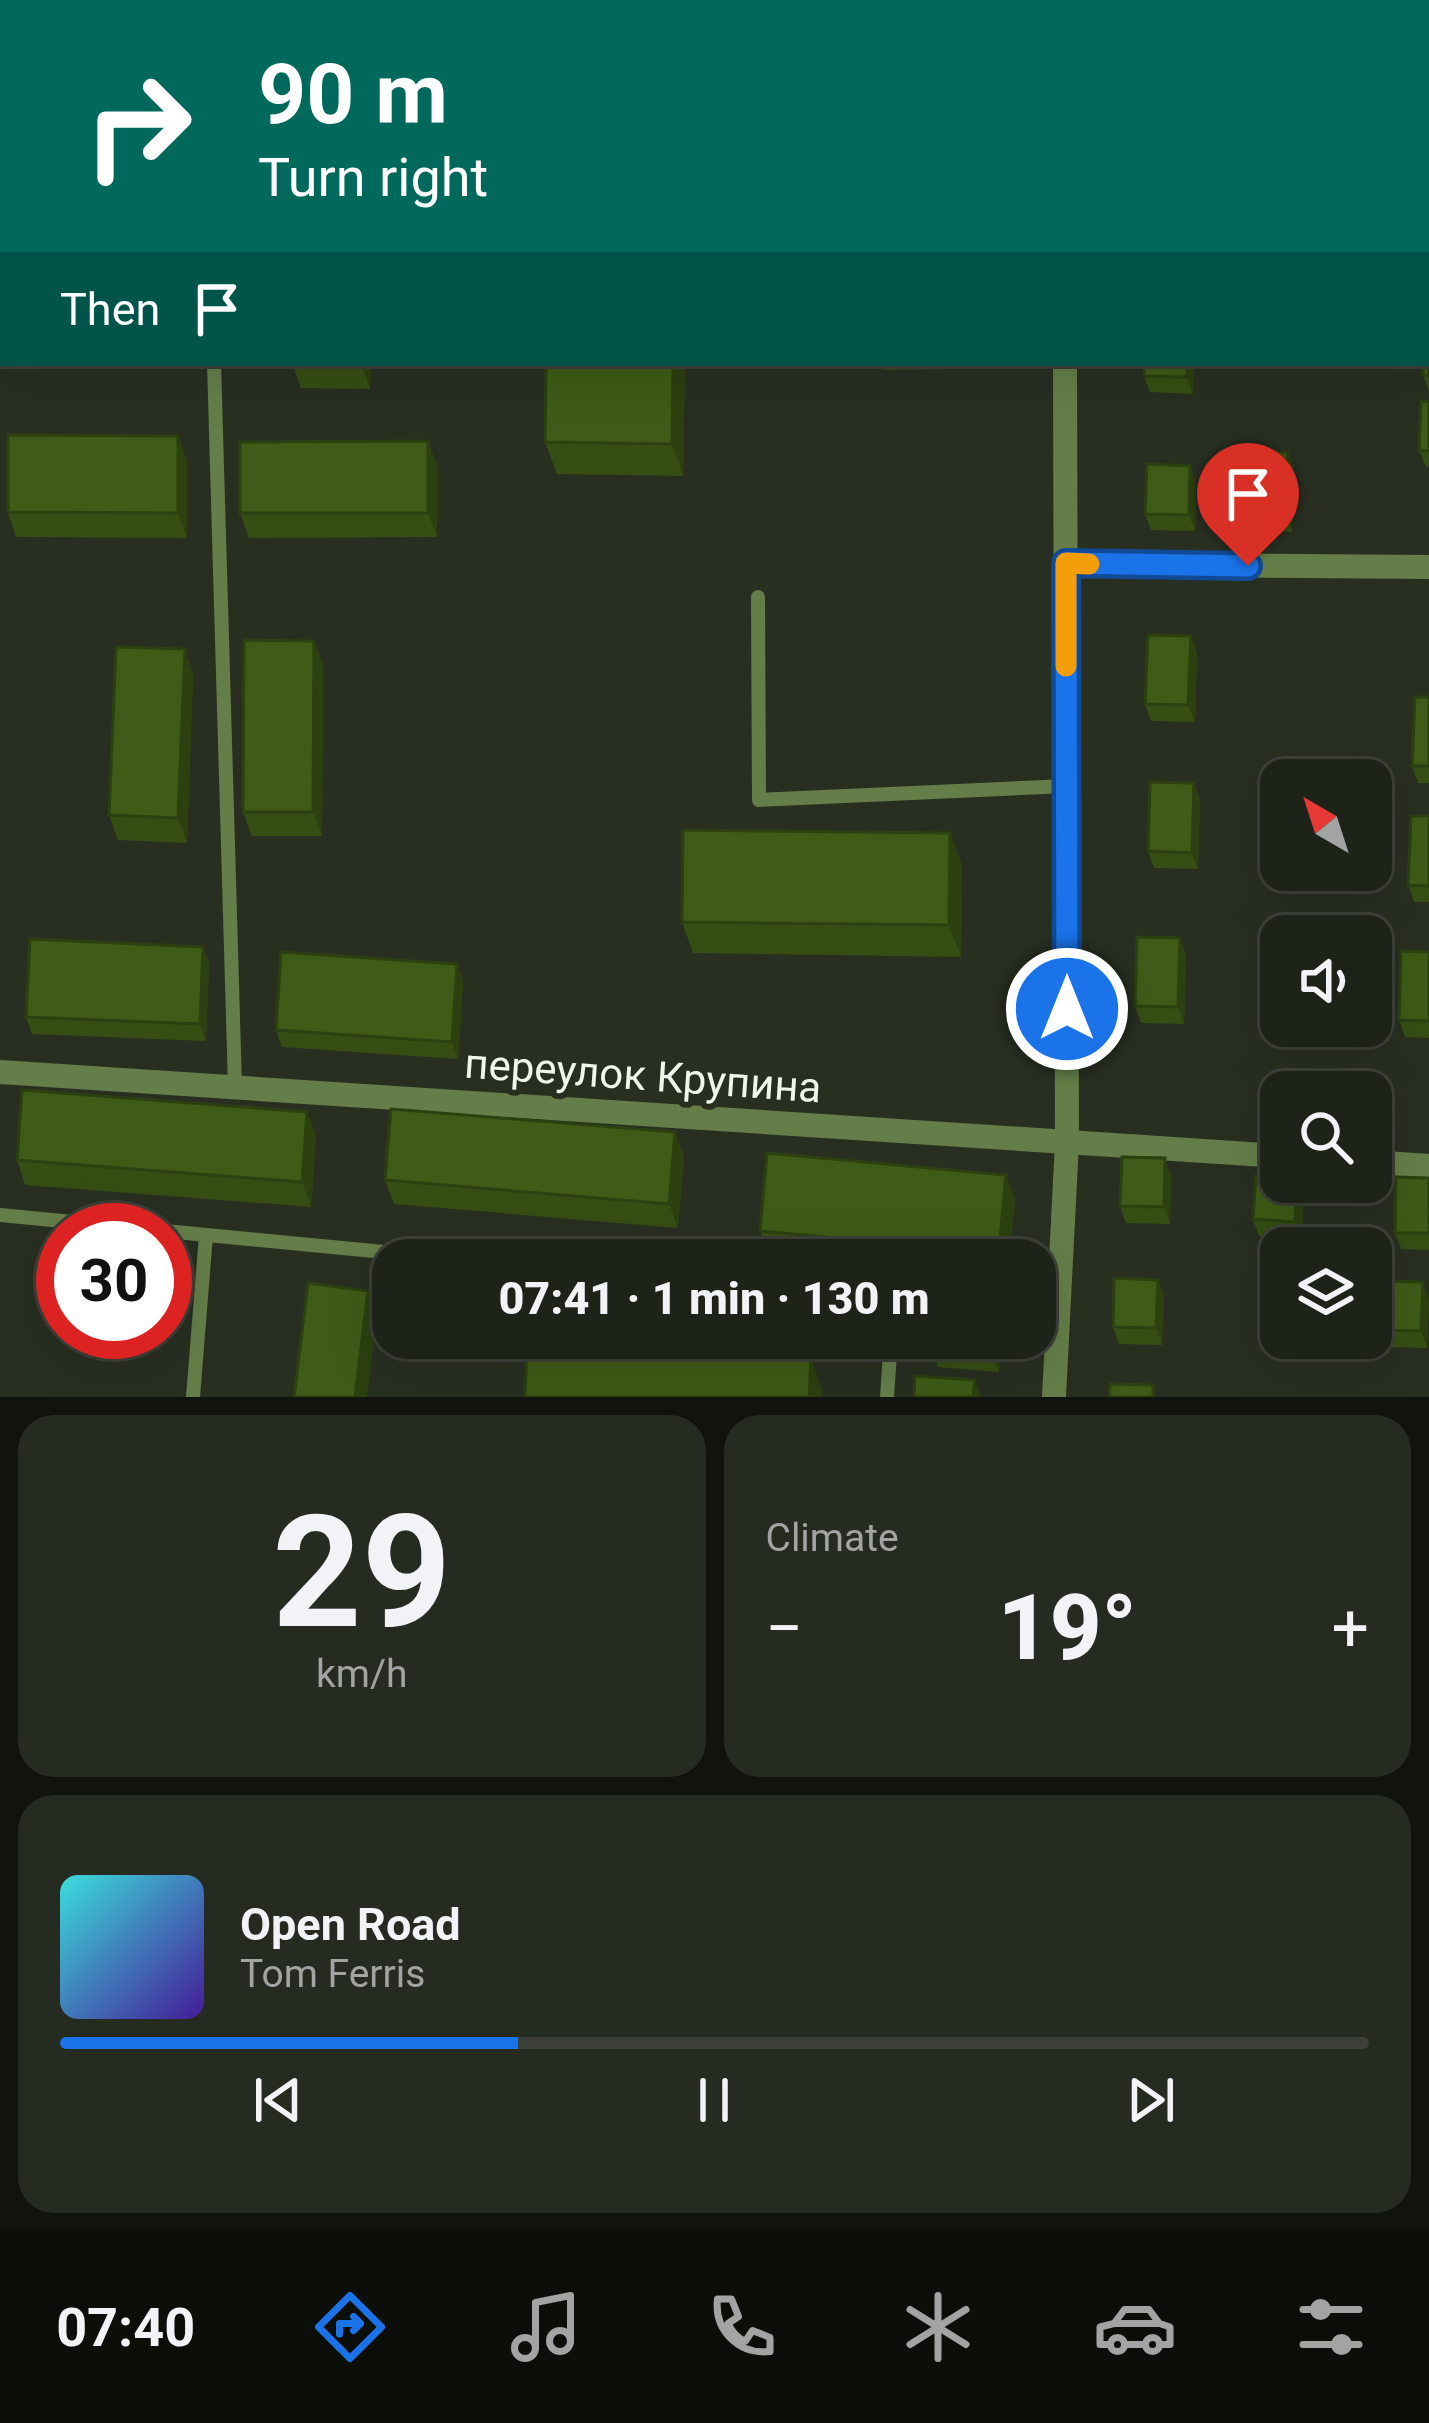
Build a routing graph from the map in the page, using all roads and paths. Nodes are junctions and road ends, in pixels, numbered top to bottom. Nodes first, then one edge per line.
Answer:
1 (214, 366) edge
2 (1065, 366) edge
3 (1066, 563) junction
4 (1429, 567) edge
5 (758, 597) dead end
6 (1067, 786) junction
7 (0, 1072) edge
8 (235, 1087) junction
9 (1067, 1142) junction
10 (1260, 1155) edge
11 (1392, 1163) edge
12 (1429, 1166) edge
13 (0, 1215) edge
14 (36, 1218) edge
15 (192, 1234) edge
16 (206, 1235) junction
17 (372, 1251) edge
18 (890, 1359) edge
19 (193, 1397) edge
20 (887, 1397) edge
21 (1054, 1397) edge

1 - 8 lane
2 - 3 street
3 - 4 street
3 - 6 street
5 - 6 lane
6 - 9 street
7 - 8 street, переулок Крупина
8 - 9 street, переулок Крупина
9 - 10 street, переулок Крупина
9 - 21 street
11 - 12 street
13 - 14 lane
15 - 16 lane
16 - 17 lane
16 - 19 lane
18 - 20 lane

